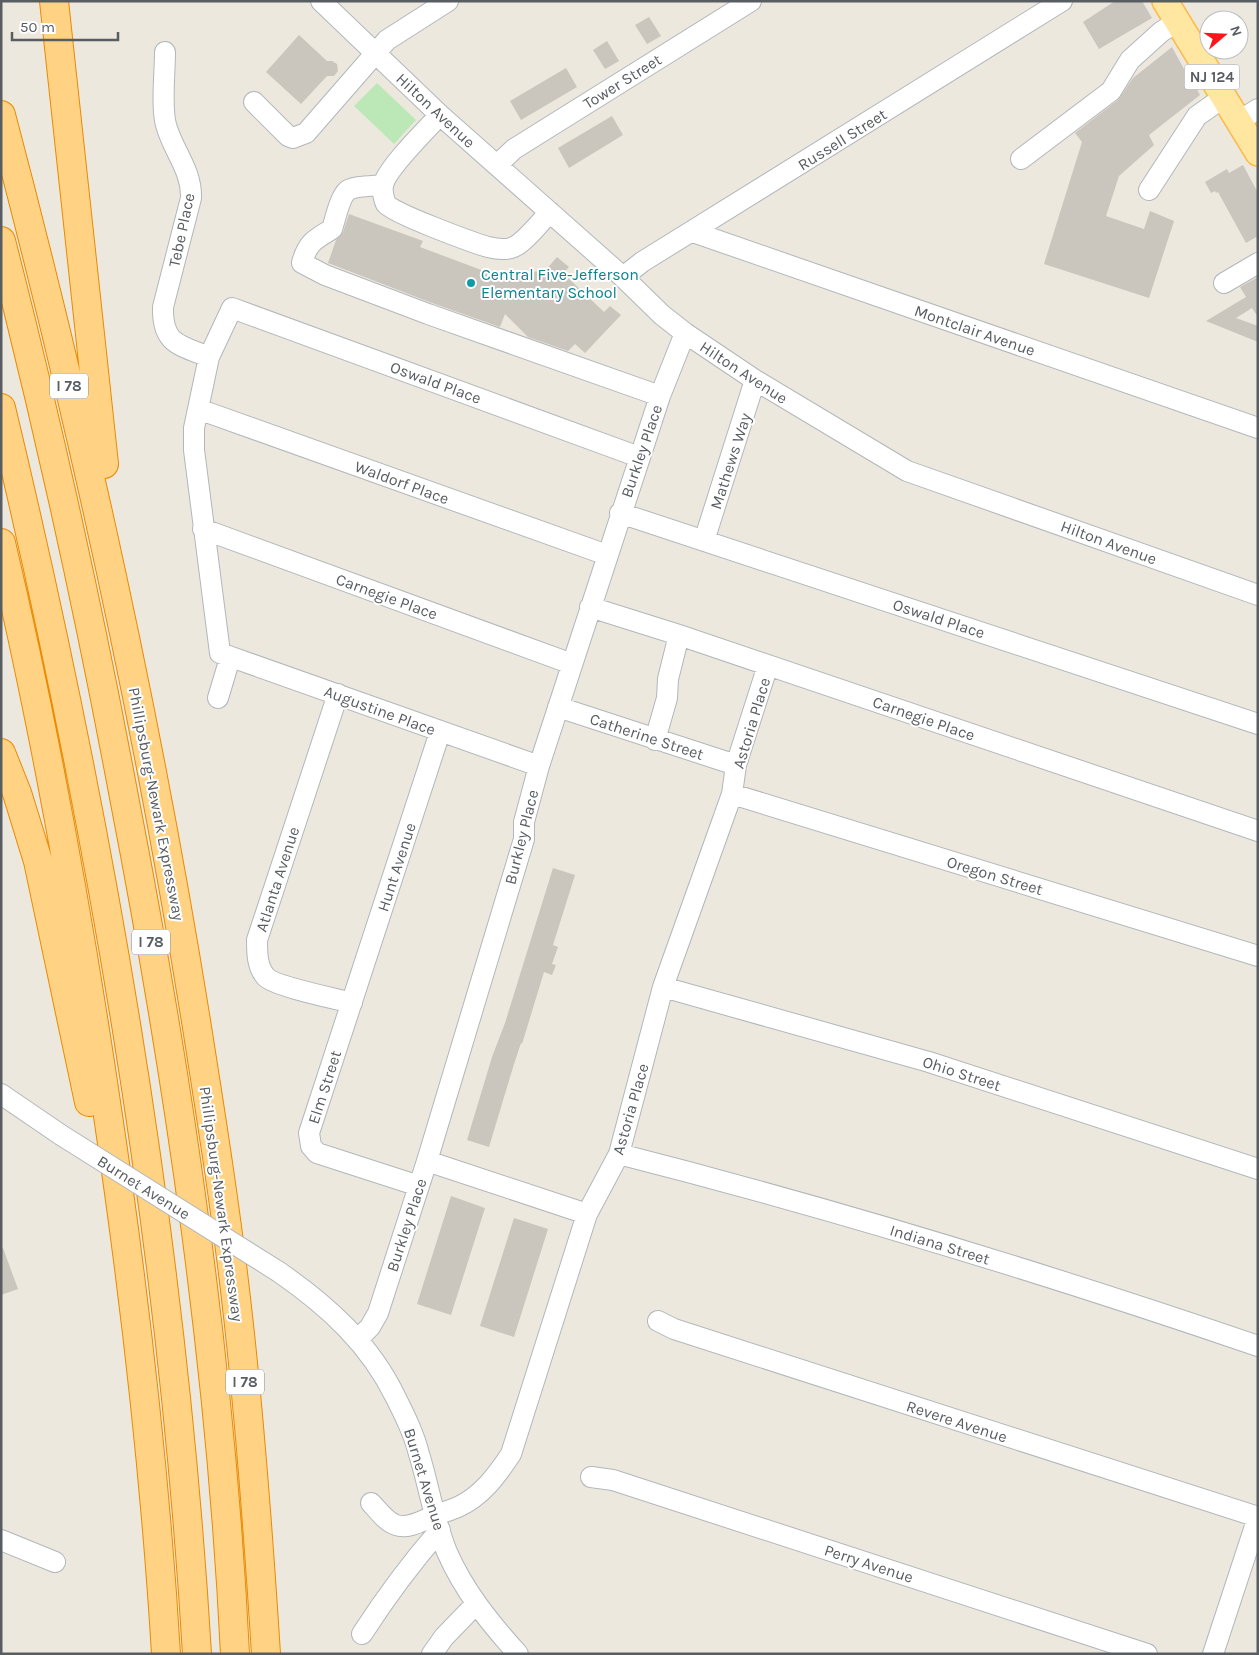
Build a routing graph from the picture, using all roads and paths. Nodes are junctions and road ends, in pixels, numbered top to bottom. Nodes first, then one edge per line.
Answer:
1 (54, 1) edge
2 (321, 1) edge
3 (448, 1) edge
4 (751, 1) edge
5 (1062, 1) edge
6 (1172, 11) edge
7 (165, 52) dead end
8 (375, 52) junction
9 (1224, 98) junction
10 (254, 102) dead end
11 (1, 115) edge
12 (440, 115) junction
13 (1248, 115) edge
14 (1258, 153) edge
15 (1021, 159) dead end
16 (497, 165) junction
17 (383, 184) junction
18 (1149, 190) dead end
19 (550, 212) junction
20 (693, 232) junction
21 (1, 241) edge
22 (1258, 263) edge
23 (624, 278) junction
24 (1224, 283) dead end
25 (685, 333) junction
26 (209, 357) junction
27 (756, 380) junction
28 (660, 396) junction
29 (1, 408) edge
30 (198, 409) junction
31 (1258, 428) edge
32 (639, 457) junction
33 (620, 513) junction
34 (203, 529) junction
35 (704, 541) junction
36 (1, 543) edge
37 (607, 555) junction
38 (1258, 595) edge
39 (590, 607) junction
40 (120, 615) junction
41 (678, 635) junction
42 (225, 656) junction
43 (572, 664) junction
44 (768, 666) junction
45 (338, 694) junction
46 (218, 698) dead end
47 (558, 707) junction
48 (1258, 724) edge
49 (440, 732) junction
50 (655, 740) junction
51 (1, 753) edge
52 (736, 765) junction
53 (539, 766) junction
54 (1, 780) edge
55 (732, 794) junction
56 (26, 820) junction
57 (1258, 830) edge
58 (1258, 956) edge
59 (663, 987) junction
60 (352, 1003) junction
61 (1, 1094) edge
62 (619, 1154) junction
63 (427, 1161) junction
64 (1258, 1169) edge
65 (419, 1186) junction
66 (587, 1214) junction
67 (129, 1268) junction
68 (658, 1321) dead end
69 (358, 1339) junction
70 (1258, 1346) edge
71 (591, 1477) dead end
72 (371, 1503) dead end
73 (1258, 1517) edge
74 (438, 1522) junction
75 (1, 1540) edge
76 (55, 1562) dead end
77 (476, 1604) junction
78 (362, 1634) dead end
79 (166, 1654) edge
80 (197, 1654) edge
81 (234, 1654) edge
82 (266, 1654) edge
83 (432, 1654) edge
84 (518, 1654) edge
85 (1147, 1654) edge
86 (1213, 1654) edge

1 - 40 highway
2 - 8 street, Hilton Avenue
3 - 8 street
4 - 16 street, Tower Street
5 - 20 street, Russell Street
6 - 9 main road, NJ 124
6 - 15 street
7 - 26 street, Tebe Place
8 - 10 street
8 - 12 street, Hilton Avenue
9 - 13 main road, NJ 124
9 - 18 street
11 - 40 highway, Phillipsburg-Newark Expressway / I 78
12 - 16 street, Hilton Avenue
12 - 17 street
13 - 14 main road, NJ 124
16 - 19 street, Hilton Avenue
17 - 19 street
17 - 28 street
19 - 23 street, Hilton Avenue
20 - 23 street, Russell Street
20 - 31 street, Montclair Avenue
21 - 81 highway, Phillipsburg-Newark Expressway / I 78
22 - 24 street
23 - 25 street, Hilton Avenue
25 - 27 street, Hilton Avenue
25 - 28 street, Burkley Place
26 - 30 street
26 - 32 street, Oswald Place
27 - 35 street, Mathews Way
27 - 38 street, Hilton Avenue
28 - 32 street, Burkley Place
29 - 80 highway, I 78
30 - 34 street
30 - 37 street, Waldorf Place
32 - 33 street, Burkley Place
33 - 35 street, Oswald Place
33 - 37 street, Burkley Place
34 - 42 street
34 - 43 street, Carnegie Place
35 - 48 street, Oswald Place
36 - 67 highway
37 - 39 street, Burkley Place
39 - 41 street, Carnegie Place
39 - 43 street, Burkley Place
40 - 82 highway, Phillipsburg-Newark Expressway / I 78
41 - 44 street, Carnegie Place
41 - 50 street
42 - 45 street, Augustine Place
42 - 46 street
43 - 47 street, Burkley Place
44 - 52 street, Astoria Place
44 - 57 street, Carnegie Place
45 - 49 street, Augustine Place
45 - 60 street, Atlanta Avenue
47 - 50 street, Catherine Street
47 - 53 street, Burkley Place
49 - 53 street, Augustine Place
49 - 60 street, Hunt Avenue
50 - 52 street, Catherine Street
51 - 56 highway
52 - 55 street, Astoria Place
53 - 63 street, Burkley Place
54 - 56 highway
55 - 58 street, Oregon Street
55 - 59 street, Astoria Place
56 - 67 highway
59 - 62 street, Astoria Place
59 - 64 street, Ohio Street
60 - 65 street, Elm Street
61 - 69 street, Burnet Avenue, bridge
62 - 66 street, Astoria Place
62 - 70 street, Indiana Street
63 - 65 street, Burkley Place
63 - 66 street
65 - 69 street, Burkley Place
66 - 74 street, Astoria Place
67 - 79 highway
68 - 73 street, Revere Avenue
69 - 74 street, Burnet Avenue
71 - 85 street, Perry Avenue
72 - 74 street, Astoria Place
73 - 86 street
74 - 77 street, Burnet Avenue
74 - 78 street
75 - 76 street
77 - 83 street
77 - 84 street, Burnet Avenue

